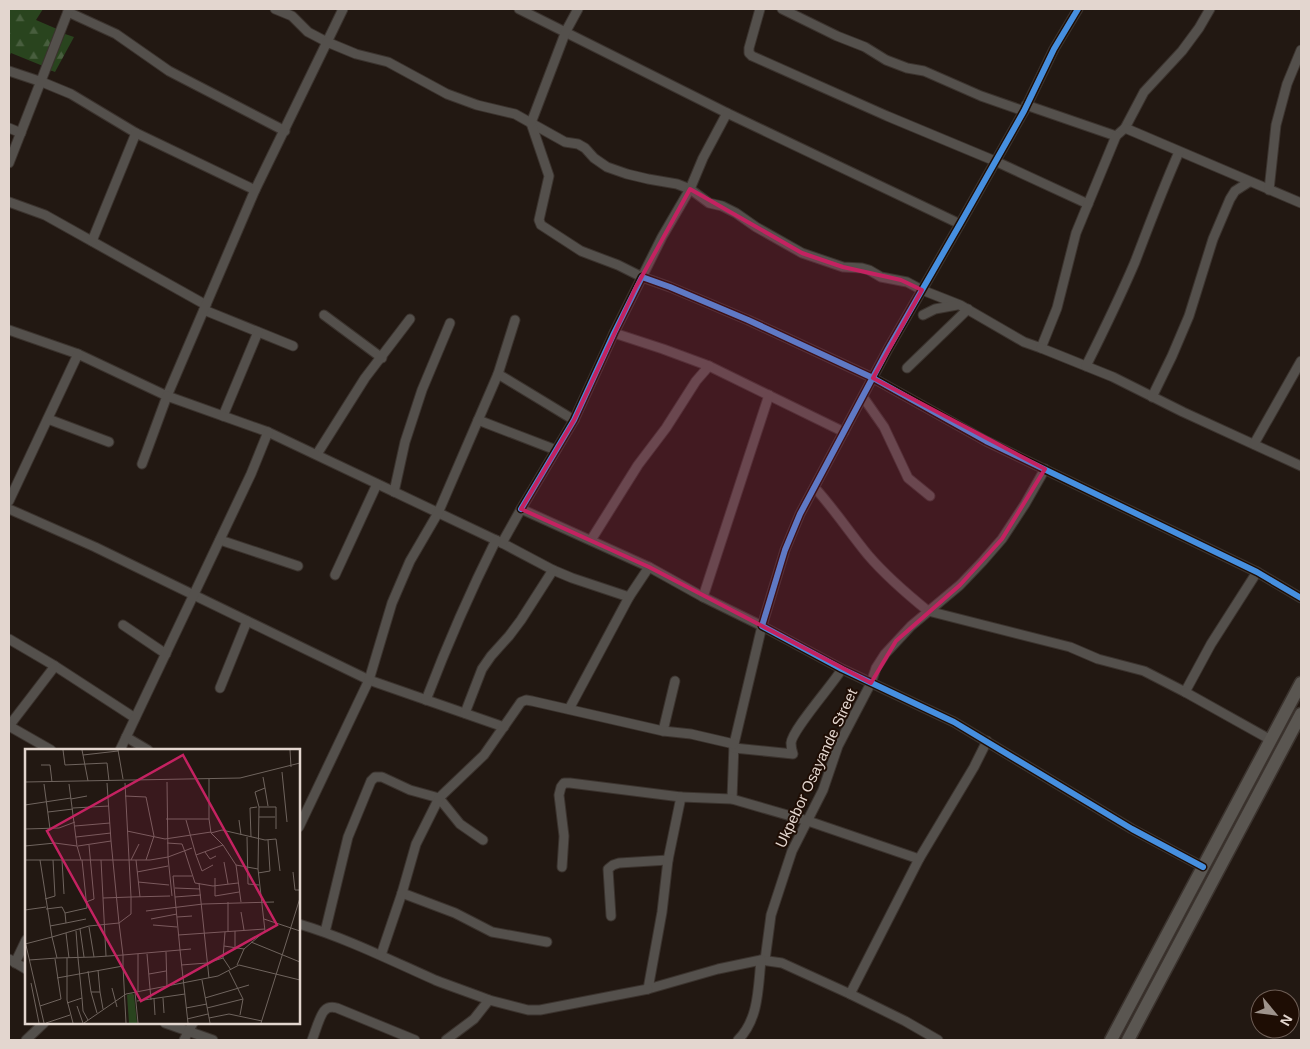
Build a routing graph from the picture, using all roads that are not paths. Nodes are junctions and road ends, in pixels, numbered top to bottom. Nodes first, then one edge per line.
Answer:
1 (275, 9) edge
2 (343, 9) edge
3 (519, 9) edge
4 (578, 9) edge
5 (760, 9) edge
6 (782, 9) edge
7 (1078, 9) edge
8 (1210, 9) edge
9 (69, 10) edge
10 (566, 32) junction
11 (327, 42) junction
12 (1301, 50) edge
13 (9, 71) edge
14 (42, 82) junction
15 (1025, 108) junction
16 (727, 113) junction
17 (531, 123) junction
18 (9, 128) edge
19 (1124, 128) junction
20 (285, 131) junction
21 (21, 133) junction
22 (136, 133) junction
23 (1116, 136) junction
24 (1179, 152) junction
25 (995, 161) junction
26 (9, 163) edge
27 (1249, 182) junction
28 (690, 189) junction
29 (255, 190) junction
30 (1269, 190) junction
31 (9, 202) edge
32 (1301, 203) edge
33 (1088, 204) junction
34 (960, 224) junction
35 (92, 241) junction
36 (642, 277) junction
37 (922, 290) junction
38 (205, 307) junction
39 (964, 307) junction
40 (324, 315) dead end
41 (924, 315) dead end
42 (410, 318) dead end
43 (515, 320) dead end
44 (450, 323) dead end
45 (9, 330) edge
46 (258, 332) junction
47 (614, 333) junction
48 (293, 346) dead end
49 (1041, 348) junction
50 (78, 354) junction
51 (382, 358) junction
52 (1301, 362) edge
53 (708, 366) junction
54 (1086, 366) junction
55 (907, 368) dead end
56 (498, 374) junction
57 (873, 378) junction
58 (769, 395) junction
59 (168, 396) junction
60 (863, 397) junction
61 (1152, 397) junction
62 (223, 416) junction
63 (48, 419) junction
64 (478, 420) junction
65 (574, 420) junction
66 (268, 432) junction
67 (844, 432) junction
68 (109, 442) dead end
69 (1254, 444) junction
70 (556, 450) junction
71 (317, 454) junction
72 (142, 464) dead end
73 (1301, 466) edge
74 (1045, 470) junction
75 (377, 484) junction
76 (815, 488) junction
77 (394, 492) junction
78 (930, 496) dead end
79 (9, 501) edge
80 (9, 509) edge
81 (521, 509) junction
82 (438, 513) junction
83 (220, 540) junction
84 (591, 540) junction
85 (499, 541) junction
86 (298, 566) dead end
87 (649, 567) junction
88 (553, 570) junction
89 (1257, 572) junction
90 (335, 575) dead end
91 (194, 596) junction
92 (629, 597) junction
93 (703, 598) junction
94 (1301, 598) edge
95 (928, 611) junction
96 (247, 622) junction
97 (123, 625) dead end
98 (762, 626) junction
99 (9, 639) edge
100 (166, 654) junction
101 (55, 666) junction
102 (842, 669) junction
103 (369, 680) junction
104 (675, 681) dead end
105 (871, 683) junction
106 (1301, 683) edge
107 (220, 688) dead end
108 (1185, 692) junction
109 (426, 700) junction
110 (569, 709) junction
111 (465, 713) junction
112 (1301, 714) edge
113 (135, 718) junction
114 (9, 726) edge
115 (504, 727) junction
116 (663, 732) junction
117 (126, 737) junction
118 (1271, 740) junction
119 (987, 741) junction
120 (734, 746) junction
121 (49, 749) edge
122 (120, 749) edge
123 (146, 749) edge
124 (681, 797) junction
125 (439, 798) junction
126 (732, 799) junction
127 (808, 821) junction
128 (300, 825) edge
129 (483, 840) dead end
130 (919, 859) junction
131 (668, 860) junction
132 (562, 867) dead end
133 (1203, 868) junction
134 (402, 893) junction
135 (611, 916) dead end
136 (300, 924) edge
137 (324, 932) junction
138 (25, 942) edge
139 (547, 942) dead end
140 (381, 955) junction
141 (763, 960) junction
142 (12, 961) edge
143 (25, 968) edge
144 (648, 989) junction
145 (850, 994) junction
146 (489, 1000) junction
147 (43, 1024) edge
148 (171, 1024) edge
149 (191, 1027) edge
150 (26, 1040) edge
151 (184, 1040) edge
152 (213, 1040) edge
153 (312, 1040) edge
154 (415, 1040) edge
155 (446, 1040) edge
156 (738, 1040) edge
157 (938, 1040) edge
158 (1111, 1040) edge
159 (1128, 1040) edge

1 - 11 street
2 - 11 street
3 - 10 street
4 - 10 street
5 - 25 street
6 - 15 street
7 - 15 street
8 - 19 street
9 - 14 street
9 - 20 street
10 - 16 street
10 - 17 street
11 - 17 street
11 - 20 street
12 - 30 street
13 - 14 street
14 - 21 street
14 - 22 street
15 - 23 street
15 - 25 street
16 - 28 street
16 - 34 street
17 - 28 street
17 - 36 street
18 - 21 street
19 - 23 street
19 - 24 street
20 - 29 street
21 - 26 street
22 - 29 street
22 - 35 street
23 - 33 street
24 - 27 street
24 - 54 street
25 - 33 street
25 - 34 street
27 - 30 street
27 - 61 street
28 - 36 street
28 - 37 street
29 - 38 street
30 - 32 street
31 - 35 street
33 - 49 street
34 - 37 street
35 - 38 street
36 - 47 street
36 - 57 street
37 - 39 street
37 - 57 street
38 - 46 street
38 - 59 street
39 - 41 street
39 - 49 street
39 - 55 street
40 - 51 street
42 - 51 street
43 - 56 street
44 - 77 street
45 - 50 street
46 - 48 street
46 - 62 street
47 - 53 street
47 - 65 street
49 - 54 street
50 - 59 street
50 - 63 street
51 - 71 street
52 - 69 street
53 - 58 street
53 - 84 street
54 - 61 street
56 - 64 street
56 - 65 street
57 - 60 street
57 - 74 street
58 - 67 street
58 - 93 street
59 - 62 street
59 - 72 street
60 - 67 street
60 - 78 street
61 - 69 street
62 - 66 street
63 - 68 street
63 - 79 street
64 - 70 street
64 - 82 street
65 - 70 street
66 - 71 street
66 - 83 street
67 - 76 street
69 - 73 street
70 - 81 street
71 - 75 street
74 - 89 street
74 - 95 street, Ukpebor Osayande Street
75 - 77 street
75 - 90 street
76 - 95 street
76 - 98 street
77 - 82 street
80 - 91 street
81 - 84 street
81 - 85 street
82 - 85 street
82 - 103 street
83 - 86 street
83 - 91 street
84 - 87 street
85 - 88 street
85 - 109 street
87 - 92 street
87 - 93 street
88 - 92 street
88 - 111 street
89 - 94 street
89 - 108 street
91 - 96 street
91 - 100 street
92 - 110 street
93 - 98 street
95 - 105 street, Ukpebor Osayande Street
95 - 108 street
96 - 103 street
96 - 107 street
97 - 100 street
98 - 102 street
98 - 120 street
99 - 101 street
100 - 113 street
101 - 113 street
101 - 114 street
102 - 105 street
102 - 120 street
103 - 109 street
103 - 128 street
104 - 116 street
105 - 119 street
105 - 127 street, Ukpebor Osayande Street
106 - 118 highway
108 - 118 street
109 - 111 street
110 - 115 street
110 - 116 street
111 - 115 street
112 - 159 highway
113 - 117 street
114 - 121 street
115 - 125 street
116 - 120 street
117 - 122 street
117 - 123 street
118 - 133 highway
119 - 130 street
119 - 133 street
120 - 126 street
124 - 126 street
124 - 131 street
124 - 132 street
125 - 129 street
125 - 134 street
125 - 137 street
126 - 127 street
127 - 130 street
127 - 141 street, Ukpebor Osayande Street
130 - 145 street
131 - 135 street
131 - 144 street
133 - 158 highway
134 - 139 street
134 - 140 street
136 - 137 street
137 - 140 street
138 - 142 street
140 - 146 street
141 - 144 street
141 - 145 street
141 - 156 street, Ukpebor Osayande Street
142 - 143 street
144 - 146 street
145 - 157 street
146 - 155 street
147 - 150 street
148 - 149 street
149 - 151 street
149 - 152 street
153 - 154 street

